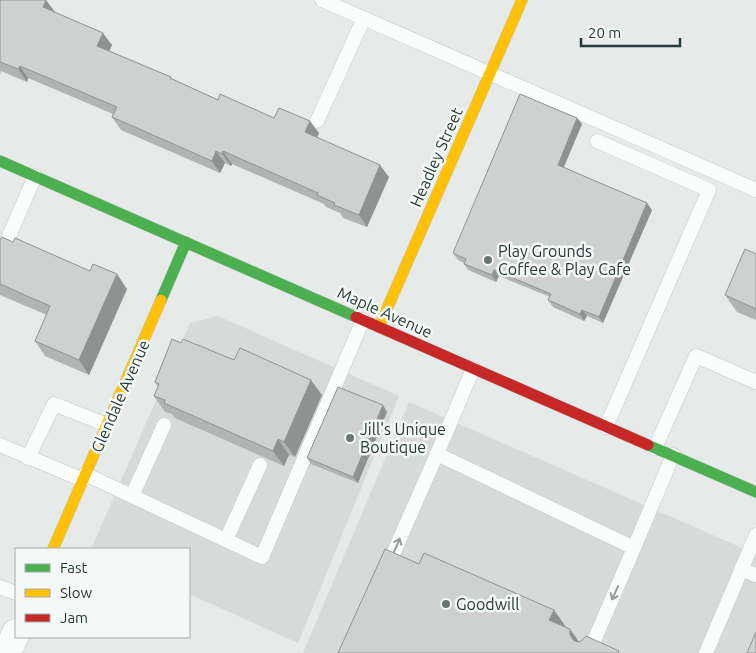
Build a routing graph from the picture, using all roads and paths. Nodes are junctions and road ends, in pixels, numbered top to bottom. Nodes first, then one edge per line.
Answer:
1 (322, 0) edge
2 (522, 0) edge
3 (364, 18) junction
4 (490, 74) junction
5 (317, 122) dead end
6 (597, 141) dead end
7 (0, 162) edge
8 (35, 176) junction
9 (756, 190) edge
10 (186, 242) junction
11 (0, 257) edge
12 (363, 320) junction
13 (379, 327) junction
14 (474, 369) junction
15 (756, 382) edge
16 (107, 425) junction
17 (164, 425) dead end
18 (606, 428) junction
19 (0, 445) edge
20 (654, 448) junction
21 (437, 454) junction
22 (673, 456) junction
23 (28, 458) junction
24 (260, 465) edge
25 (84, 477) junction
26 (756, 492) edge
27 (132, 496) junction
28 (756, 535) edge
29 (226, 540) junction
30 (53, 548) edge
31 (634, 548) junction
32 (741, 569) junction
33 (756, 575) edge
34 (381, 581) edge
35 (0, 587) edge
36 (15, 593) edge
37 (15, 636) edge
38 (590, 650) edge
39 (8, 653) edge
40 (706, 653) edge

1 - 3 lane
2 - 4 main road, Headley Street
3 - 4 lane
3 - 5 lane
4 - 9 lane
4 - 13 main road, Headley Street
6 - 18 lane
7 - 8 main road, Maple Avenue
8 - 10 main road, Maple Avenue
8 - 11 lane
10 - 12 main road, Maple Avenue
10 - 16 main road, Glendale Avenue
12 - 13 main road, Maple Avenue
12 - 29 lane
13 - 14 main road, Maple Avenue
14 - 18 main road, Maple Avenue
14 - 21 lane
15 - 20 lane
16 - 23 lane
16 - 25 main road, Glendale Avenue
17 - 27 lane
18 - 20 main road, Maple Avenue
19 - 23 lane
20 - 22 main road, Maple Avenue
21 - 31 lane
34 -> 21 lane
22 - 26 main road, Maple Avenue
22 - 31 lane
23 - 25 lane
24 - 29 lane
25 - 27 lane
25 - 30 main road, Glendale Avenue
27 - 29 lane
28 - 32 lane
31 -> 38 lane
32 - 33 lane
32 - 40 lane
35 - 36 lane
37 - 39 street

